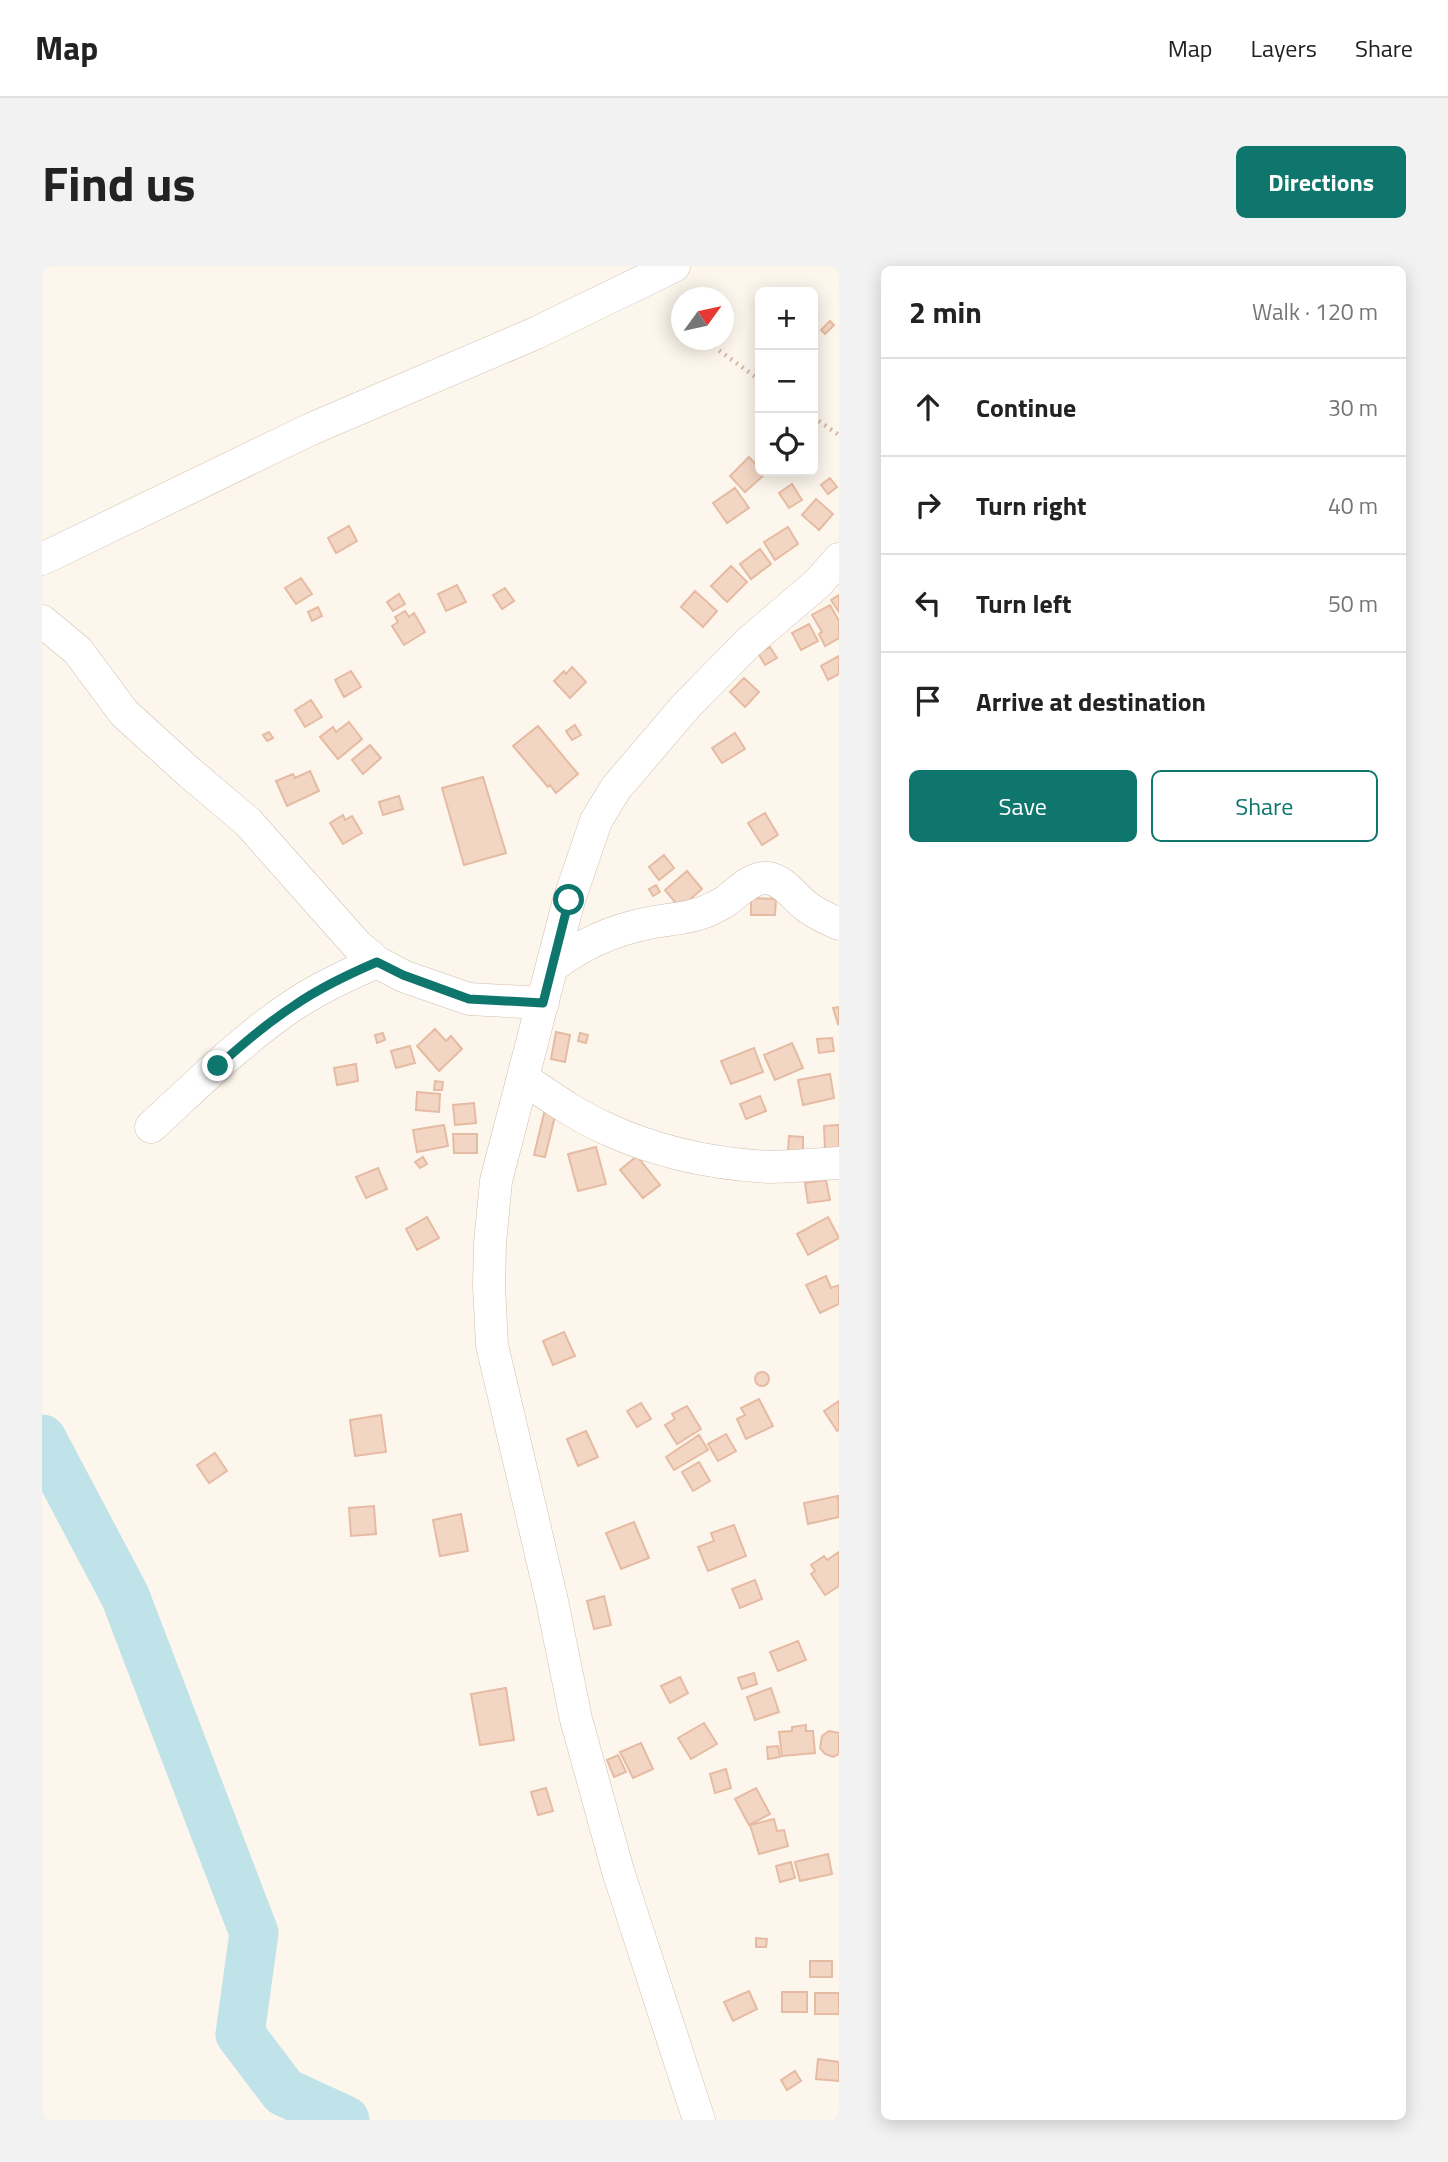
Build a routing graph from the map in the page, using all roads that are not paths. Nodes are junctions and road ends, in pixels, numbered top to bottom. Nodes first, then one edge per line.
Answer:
1 (674, 266) edge
2 (42, 559) edge
3 (839, 559) edge
4 (42, 621) edge
5 (839, 924) edge
6 (377, 962) junction
7 (552, 967) junction
8 (543, 1003) junction
9 (524, 1079) junction
10 (151, 1127) dead end
11 (839, 1163) edge
12 (699, 2120) edge

1 - 2 street
3 - 7 street
4 - 6 street
5 - 7 street
6 - 8 street
6 - 10 street
7 - 8 street
8 - 9 street
9 - 11 street
9 - 12 street

